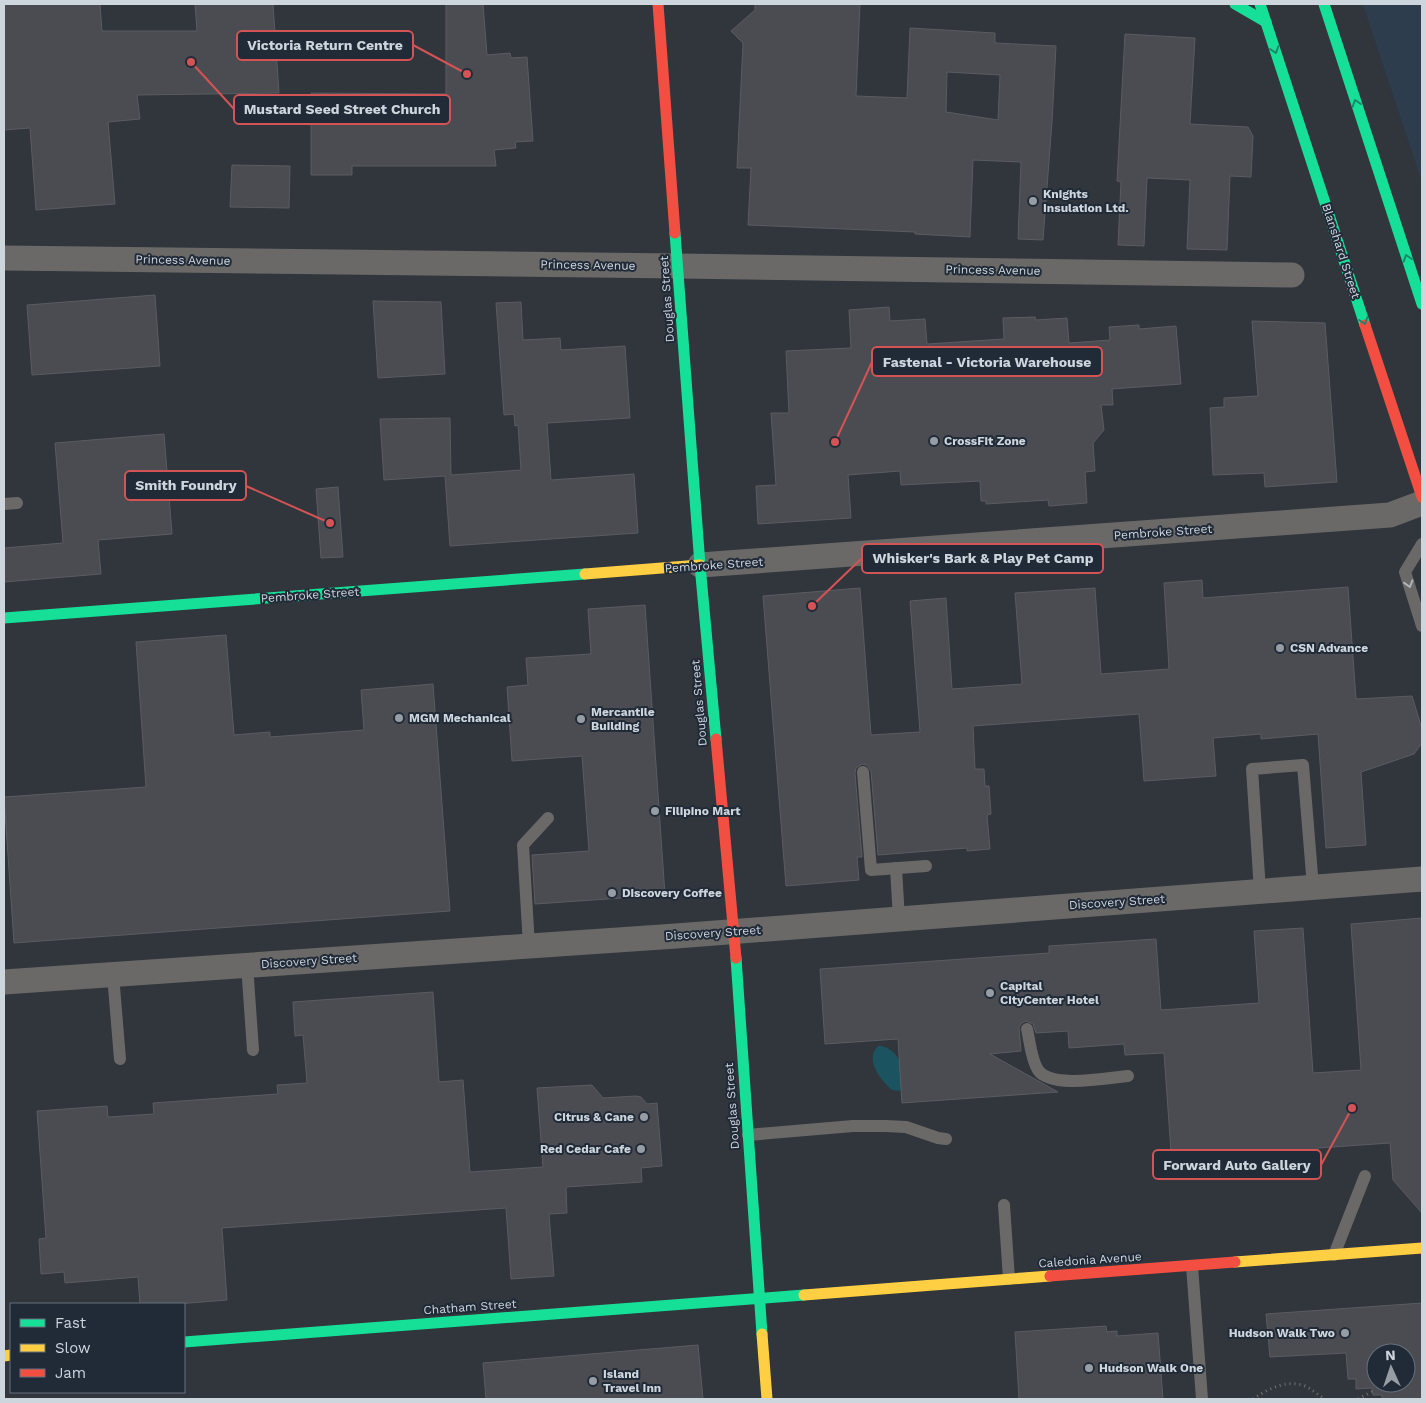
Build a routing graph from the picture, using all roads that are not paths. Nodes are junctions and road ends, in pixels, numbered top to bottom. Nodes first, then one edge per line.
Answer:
1 (658, 4) edge
2 (1235, 4) edge
3 (1260, 4) edge
4 (1324, 4) edge
5 (1266, 22) junction
6 (4, 258) edge
7 (679, 266) junction
8 (1292, 275) dead end
9 (1422, 304) edge
10 (1422, 497) edge
11 (17, 503) dead end
12 (4, 504) edge
13 (1422, 504) edge
14 (1422, 544) edge
15 (700, 565) junction
16 (4, 618) edge
17 (1422, 626) edge
18 (863, 772) dead end
19 (548, 818) dead end
20 (926, 866) dead end
21 (896, 868) junction
22 (1422, 879) edge
23 (1313, 887) junction
24 (1260, 891) junction
25 (899, 919) junction
26 (734, 932) junction
27 (529, 946) junction
28 (247, 966) junction
29 (113, 975) junction
30 (4, 982) edge
31 (1027, 1029) dead end
32 (253, 1050) dead end
33 (120, 1059) dead end
34 (1128, 1076) dead end
35 (748, 1135) junction
36 (946, 1139) dead end
37 (1365, 1176) dead end
38 (1004, 1205) dead end
39 (1422, 1248) edge
40 (1334, 1255) junction
41 (1192, 1266) junction
42 (1009, 1279) junction
43 (759, 1298) junction
44 (185, 1342) edge
45 (767, 1399) edge
46 (1202, 1399) edge

1 - 7 main road, Douglas Street
2 - 5 main road
3 - 5 main road, Blanshard Street
9 -> 4 main road
5 -> 10 main road, Blanshard Street
6 - 7 street, Princess Avenue
7 - 8 street, Princess Avenue
7 - 15 main road, Douglas Street
11 - 12 lane
13 - 15 street, Pembroke Street
14 -> 17 lane
15 - 16 main road, Pembroke Street
15 - 26 main road, Douglas Street
18 - 21 lane
19 - 27 lane
20 - 21 lane
21 - 25 lane
22 - 23 street, Discovery Street
23 - 24 street, Discovery Street
23 - 24 lane
24 - 25 street, Discovery Street
25 - 26 street, Discovery Street
26 - 27 street, Discovery Street
26 - 35 main road, Douglas Street
27 - 28 street, Discovery Street
28 - 29 street, Discovery Street
28 - 32 lane
29 - 30 street, Discovery Street
29 - 33 lane
31 - 34 lane
35 - 36 lane
35 - 43 main road, Douglas Street
37 - 40 lane
38 - 42 lane
39 - 40 main road, Caledonia Avenue
40 - 41 main road, Caledonia Avenue
41 - 42 main road, Caledonia Avenue
41 - 46 lane
42 - 43 main road, Caledonia Avenue
43 - 44 main road, Chatham Street
43 - 45 main road, Douglas Street

